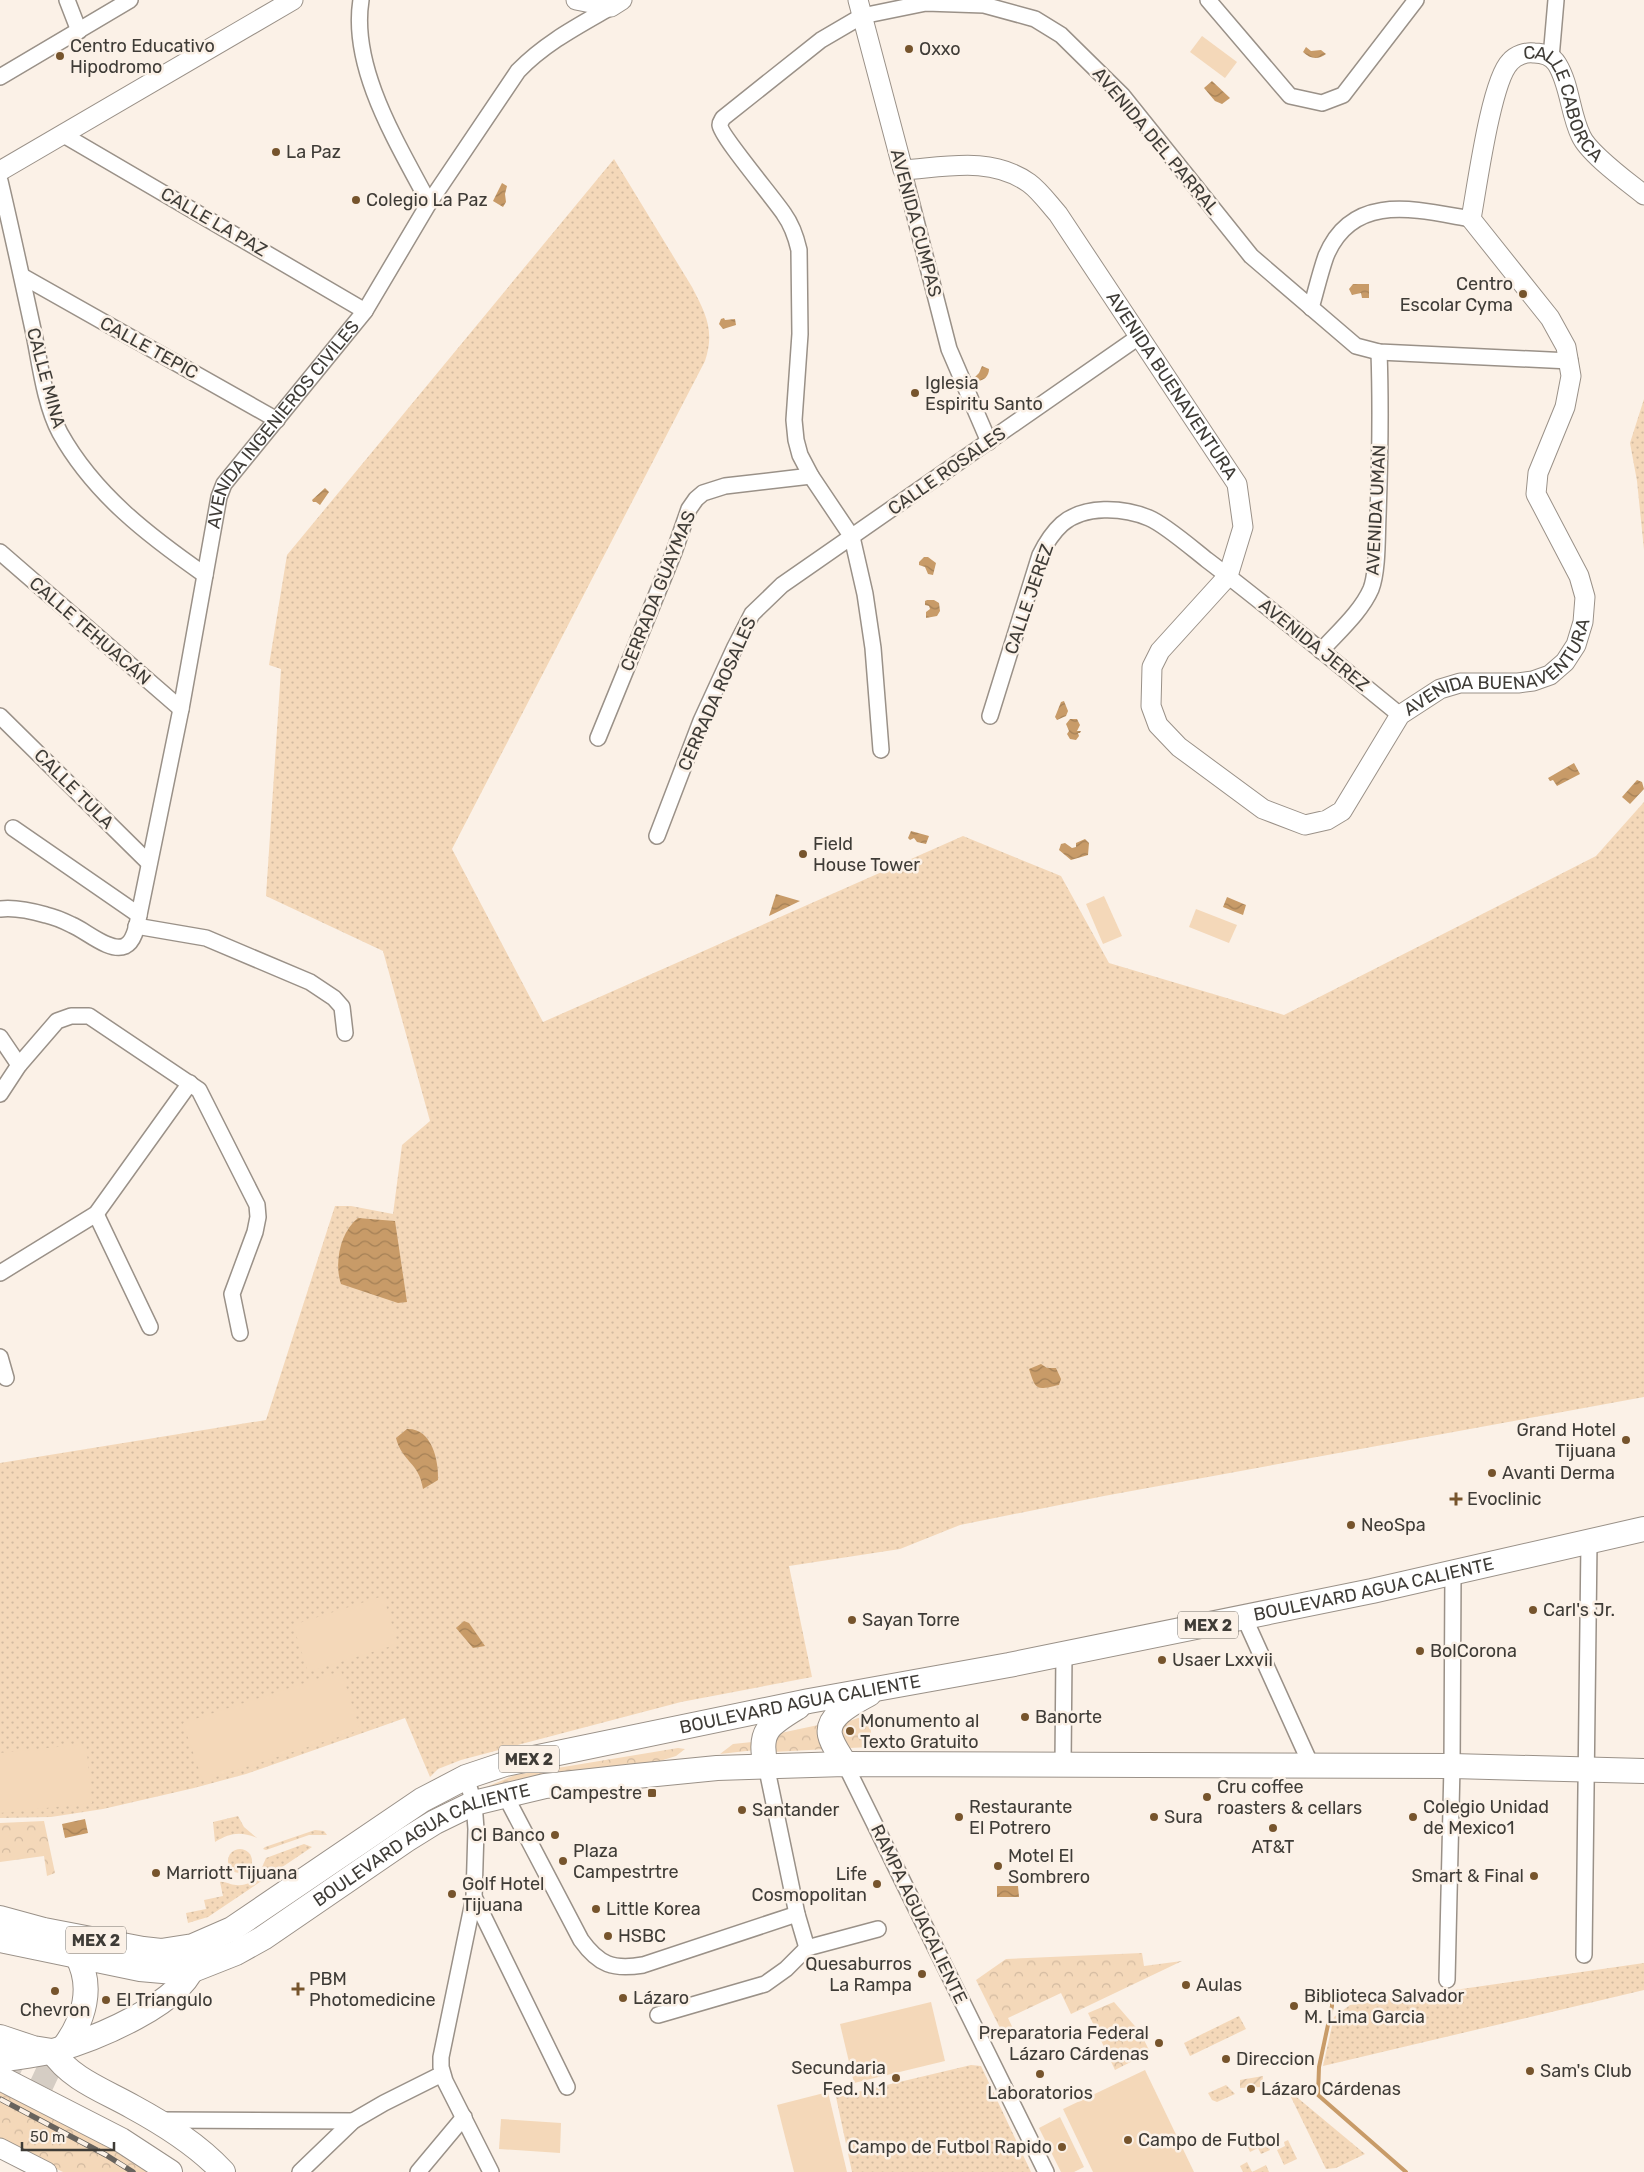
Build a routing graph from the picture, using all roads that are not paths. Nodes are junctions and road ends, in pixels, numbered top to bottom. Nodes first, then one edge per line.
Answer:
1 (67, 0) edge
2 (130, 0) edge
3 (293, 0) edge
4 (361, 0) edge
5 (576, 0) edge
6 (1208, 0) edge
7 (1416, 0) edge
8 (1556, 0) edge
9 (946, 2) edge
10 (617, 3) edge
11 (860, 8) edge
12 (79, 31) junction
13 (1551, 58) junction
14 (0, 77) edge
15 (62, 134) junction
16 (903, 170) junction
17 (0, 171) edge
18 (0, 181) edge
19 (1644, 196) edge
20 (429, 203) junction
21 (1472, 219) junction
22 (22, 276) junction
23 (1311, 308) junction
24 (365, 311) junction
25 (1140, 336) junction
26 (1379, 352) junction
27 (1570, 361) junction
28 (277, 420) junction
29 (989, 442) junction
30 (811, 476) junction
31 (852, 537) junction
32 (0, 552) edge
33 (205, 576) junction
34 (1228, 576) junction
35 (1321, 651) junction
36 (180, 709) junction
37 (1400, 715) junction
38 (0, 716) edge
39 (990, 716) dead end
40 (598, 738) dead end
41 (881, 750) dead end
42 (13, 828) dead end
43 (656, 836) dead end
44 (149, 863) junction
45 (0, 909) edge
46 (138, 921) junction
47 (345, 1034) dead end
48 (0, 1037) edge
49 (19, 1065) junction
50 (190, 1083) junction
51 (0, 1094) edge
52 (96, 1214) junction
53 (0, 1273) edge
54 (150, 1327) dead end
55 (240, 1333) dead end
56 (0, 1357) edge
57 (6, 1378) dead end
58 (1644, 1528) edge
59 (1590, 1542) junction
60 (1453, 1571) junction
61 (1244, 1617) junction
62 (1064, 1653) junction
63 (882, 1687) junction
64 (809, 1701) junction
65 (845, 1764) junction
66 (1063, 1764) junction
67 (766, 1765) junction
68 (1311, 1765) junction
69 (1452, 1766) junction
70 (1588, 1770) junction
71 (1644, 1771) edge
72 (466, 1777) junction
73 (505, 1795) junction
74 (474, 1803) junction
75 (474, 1897) junction
76 (797, 1914) junction
77 (0, 1918) edge
78 (878, 1930) dead end
79 (0, 1940) edge
80 (193, 1946) junction
81 (807, 1948) junction
82 (1584, 1955) dead end
83 (77, 1956) junction
84 (193, 1970) junction
85 (1447, 1980) dead end
86 (658, 2015) dead end
87 (0, 2037) edge
88 (53, 2051) junction
89 (0, 2060) edge
90 (442, 2074) junction
91 (0, 2078) edge
92 (567, 2087) dead end
93 (54, 2091) junction
94 (464, 2117) junction
95 (158, 2120) junction
96 (353, 2121) junction
97 (0, 2148) edge
98 (47, 2172) edge
99 (170, 2172) edge
100 (188, 2172) edge
101 (216, 2172) edge
102 (223, 2172) edge
103 (300, 2172) edge
104 (418, 2172) edge
105 (491, 2172) edge
106 (1046, 2172) edge

1 - 12 street
2 - 12 street
3 - 15 street
4 - 20 street
5 - 10 street
6 - 7 street
8 - 13 street
9 - 11 street, AVENIDA DEL PARRAL
9 - 23 street, AVENIDA DEL PARRAL
10 - 20 street, AVENIDA INGENIEROS CIVILES
11 - 16 street, AVENIDA CUMPAS
11 - 30 street, AVENIDA DEL PARRAL
12 - 14 street
13 - 19 street, CALLE CABORCA
13 - 21 street, CALLE CABORCA
15 - 17 street
15 - 24 street, CALLE LA PAZ
16 - 25 street, AVENIDA BUENAVENTURA
16 - 29 street, AVENIDA CUMPAS
18 - 22 street, CALLE MINA
20 - 24 street, AVENIDA INGENIEROS CIVILES
21 - 23 street
21 - 27 street, AVENIDA BUENAVENTURA
22 - 28 street, CALLE TEPIC
22 - 33 street, CALLE MINA
23 - 26 street, AVENIDA DEL PARRAL
24 - 28 street, AVENIDA INGENIEROS CIVILES
25 - 29 street, CALLE ROSALES
25 - 34 street, AVENIDA BUENAVENTURA
26 - 27 street, AVENIDA DEL PARRAL
26 - 35 street, AVENIDA UMAN
27 - 37 street, AVENIDA BUENAVENTURA
28 - 33 street, AVENIDA INGENIEROS CIVILES
29 - 31 street, CALLE ROSALES
30 - 31 street, AVENIDA DEL PARRAL
30 - 40 street, CERRADA GUAYMAS
31 - 41 street
31 - 43 street, CERRADA ROSALES
32 - 36 street, CALLE TEHUACÁN
33 - 36 street, AVENIDA INGENIEROS CIVILES
34 - 35 street, AVENIDA JEREZ
34 - 37 street, AVENIDA BUENAVENTURA
34 - 39 street, CALLE JEREZ
35 - 37 street, AVENIDA JEREZ
36 - 44 street, AVENIDA INGENIEROS CIVILES
38 - 44 street, CALLE TULA
42 - 46 street
44 - 46 street, AVENIDA INGENIEROS CIVILES
45 - 46 street, AVENIDA INGENIEROS CIVILES
46 - 47 street
48 - 49 street
49 - 50 street
49 - 51 street
50 - 52 street
50 - 55 street
52 - 53 street
52 - 54 street
56 - 57 street
58 - 59 main road, BOULEVARD AGUA CALIENTE / MEX 2
59 - 60 main road, BOULEVARD AGUA CALIENTE / MEX 2
59 - 70 street
60 - 61 main road, BOULEVARD AGUA CALIENTE / MEX 2
60 - 69 street
61 - 62 main road, BOULEVARD AGUA CALIENTE / MEX 2
61 - 68 street
62 - 63 main road, BOULEVARD AGUA CALIENTE / MEX 2
62 - 66 street
63 - 64 main road, BOULEVARD AGUA CALIENTE / MEX 2
63 - 65 main road
64 - 67 main road
64 - 72 main road, BOULEVARD AGUA CALIENTE / MEX 2
65 - 66 main road, BOULEVARD AGUA CALIENTE / MEX 2
65 - 67 main road, BOULEVARD AGUA CALIENTE / MEX 2
65 - 106 street, RAMPA AGUACALIENTE
66 - 68 main road, BOULEVARD AGUA CALIENTE / MEX 2
67 - 73 main road, BOULEVARD AGUA CALIENTE / MEX 2
67 - 76 street
68 - 69 main road, BOULEVARD AGUA CALIENTE / MEX 2
69 - 70 main road, BOULEVARD AGUA CALIENTE / MEX 2
69 - 85 street
70 - 71 main road, BOULEVARD AGUA CALIENTE / MEX 2
70 - 82 street
72 - 74 street
72 - 80 main road, BOULEVARD AGUA CALIENTE / MEX 2
73 - 74 main road, BOULEVARD AGUA CALIENTE / MEX 2
73 - 76 street
74 - 75 street
74 - 84 main road, BOULEVARD AGUA CALIENTE / MEX 2
75 - 90 street
75 - 92 street
76 - 81 street
77 - 80 main road, BOULEVARD AGUA CALIENTE / MEX 2
78 - 81 street
79 - 83 main road, BOULEVARD AGUA CALIENTE / MEX 2
80 - 84 main road
81 - 86 street
83 - 84 main road, BOULEVARD AGUA CALIENTE / MEX 2
83 - 88 main road
84 - 88 main road
87 - 88 main road
88 - 89 main road
88 - 93 main road
88 - 95 main road
90 - 94 street
90 - 96 street
91 - 93 main road
93 - 99 main road
93 - 100 main road
93 - 101 main road
94 - 104 street
94 - 105 street
95 - 96 street
95 - 102 main road
96 - 103 street
97 - 98 street

